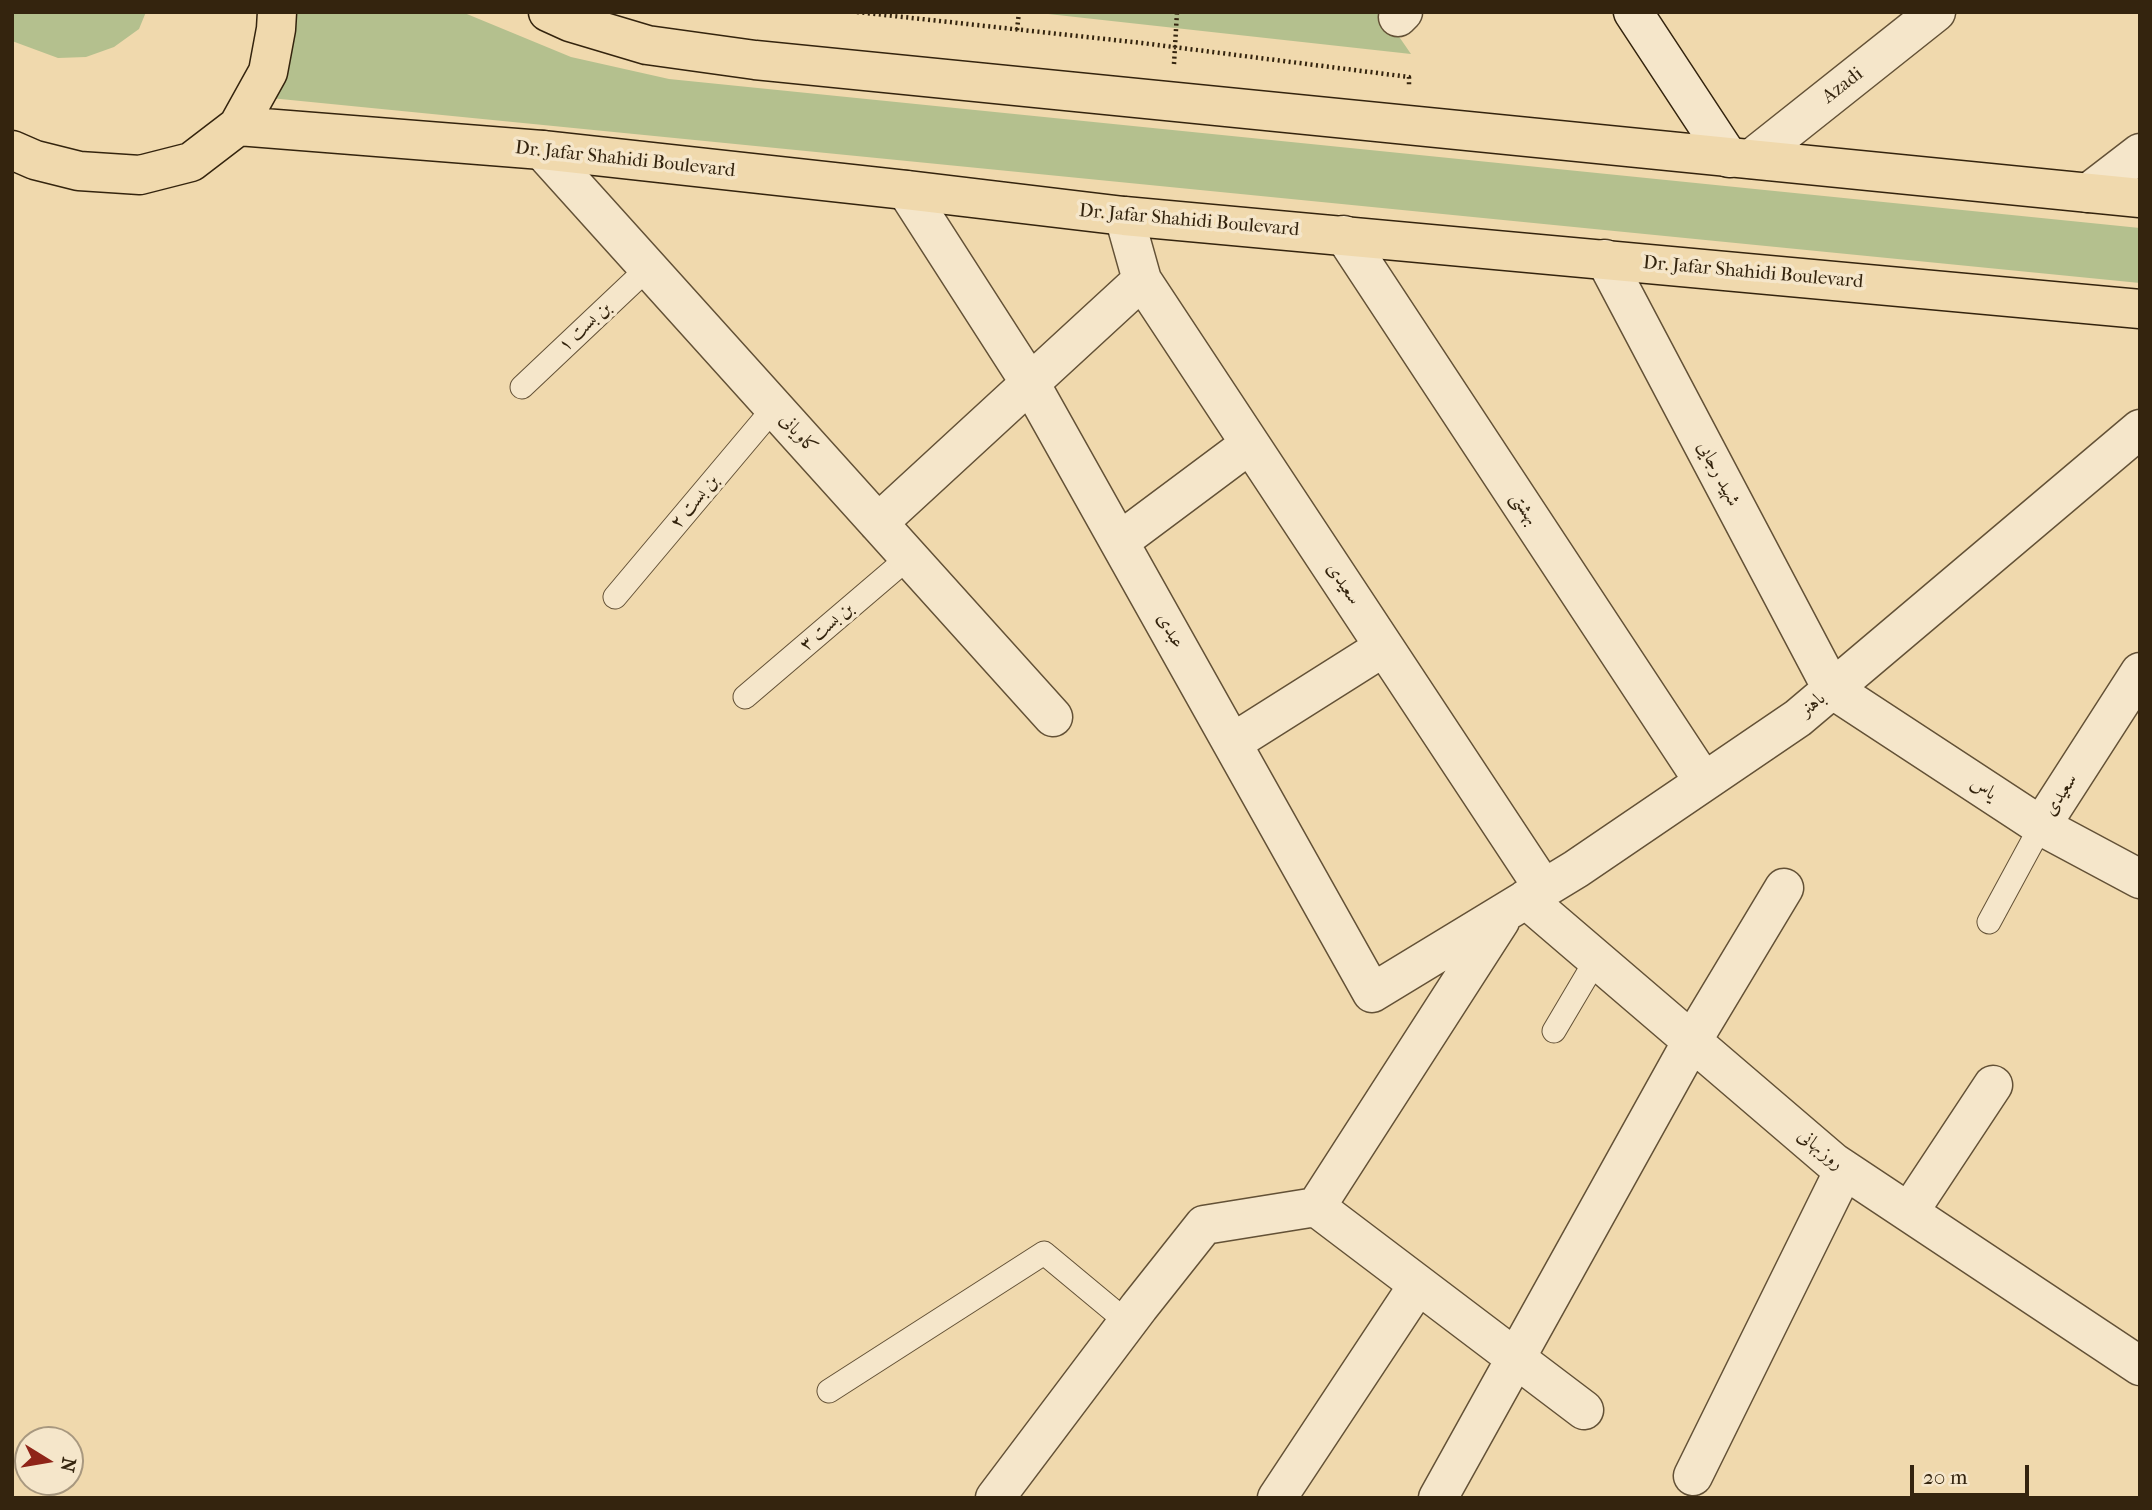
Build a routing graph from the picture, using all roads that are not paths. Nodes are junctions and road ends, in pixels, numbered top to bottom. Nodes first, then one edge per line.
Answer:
1 (277, 12) edge
2 (548, 12) edge
3 (1633, 12) edge
4 (1936, 12) edge
5 (238, 127) junction
6 (12, 150) edge
7 (542, 150) junction
8 (2140, 153) edge
9 (1740, 158) junction
10 (906, 190) junction
11 (2088, 193) junction
12 (2140, 198) edge
13 (1124, 216) junction
14 (1344, 235) junction
15 (1605, 259) junction
16 (648, 268) junction
17 (1142, 280) junction
18 (2140, 310) edge
19 (1030, 383) junction
20 (522, 387) dead end
21 (774, 408) junction
22 (2140, 429) edge
23 (1250, 444) junction
24 (878, 523) junction
25 (1120, 541) junction
26 (909, 557) junction
27 (615, 597) dead end
28 (1384, 647) junction
29 (2140, 672) edge
30 (1832, 689) junction
31 (746, 697) dead end
32 (1053, 717) dead end
33 (1232, 743) junction
34 (1704, 782) junction
35 (2041, 826) junction
36 (2140, 879) edge
37 (1784, 888) dead end
38 (1525, 900) junction
39 (1989, 922) dead end
40 (1457, 941) joint
41 (1596, 960) junction
42 (1553, 1031) dead end
43 (1692, 1041) junction
44 (1993, 1085) dead end
45 (1844, 1170) junction
46 (1316, 1207) junction
47 (1909, 1212) junction
48 (1418, 1285) junction
49 (1127, 1322) junction
50 (1515, 1359) junction
51 (2137, 1360) edge
52 (830, 1391) dead end
53 (1584, 1410) dead end
54 (1693, 1476) dead end
55 (995, 1498) edge
56 (1277, 1498) edge
57 (1438, 1498) edge

1 - 5 main road
2 - 9 main road
3 - 9 street
4 - 9 street, Azadi
5 - 6 main road
5 - 7 main road, Dr. Jafar Shahidi Boulevard
7 - 10 main road, Dr. Jafar Shahidi Boulevard
7 - 16 street, کاویانی
8 - 11 street
9 - 11 main road
10 - 13 main road, Dr. Jafar Shahidi Boulevard
10 - 19 street, عبدی
11 - 12 main road
13 - 14 main road, Dr. Jafar Shahidi Boulevard
13 - 17 street, سعیدی
14 - 15 main road, Dr. Jafar Shahidi Boulevard
14 - 34 street, بهشتی
15 - 18 main road, Dr. Jafar Shahidi Boulevard
15 - 30 street, شهید رجایی
16 - 20 lane, بن بست ۱
16 - 21 street, کاویانی
17 - 19 street
17 - 23 street, سعیدی
19 - 24 street
19 - 25 street, عبدی
21 - 24 street, کاویانی
21 - 27 lane, بن بست ۲
22 - 30 street, باهنر
23 - 25 street
23 - 28 street, سعیدی
24 - 26 street, کاویانی
25 - 33 street, عبدی
26 - 31 lane, بن بست ۳
26 - 32 street, کاویانی
28 - 33 street
28 - 38 street, سعیدی
29 - 35 street, سعیدی
30 - 34 street, باهنر
30 - 35 street, یاس
33 - 40 street, عبدی
34 - 38 street, باهنر
35 - 36 street, یاس
35 - 39 lane, سعیدی
37 - 43 street
38 - 40 street, باهنر
38 - 41 street, روزبهانی
38 - 46 street
41 - 42 lane
41 - 43 street, روزبهانی
43 - 45 street, روزبهانی
43 - 50 street
44 - 47 street
45 - 47 street, روزبهانی
45 - 54 street
46 - 48 street
46 - 49 street
47 - 51 street, روزبهانی
48 - 50 street
48 - 56 street
49 - 52 lane
49 - 55 street
50 - 53 street
50 - 57 street

